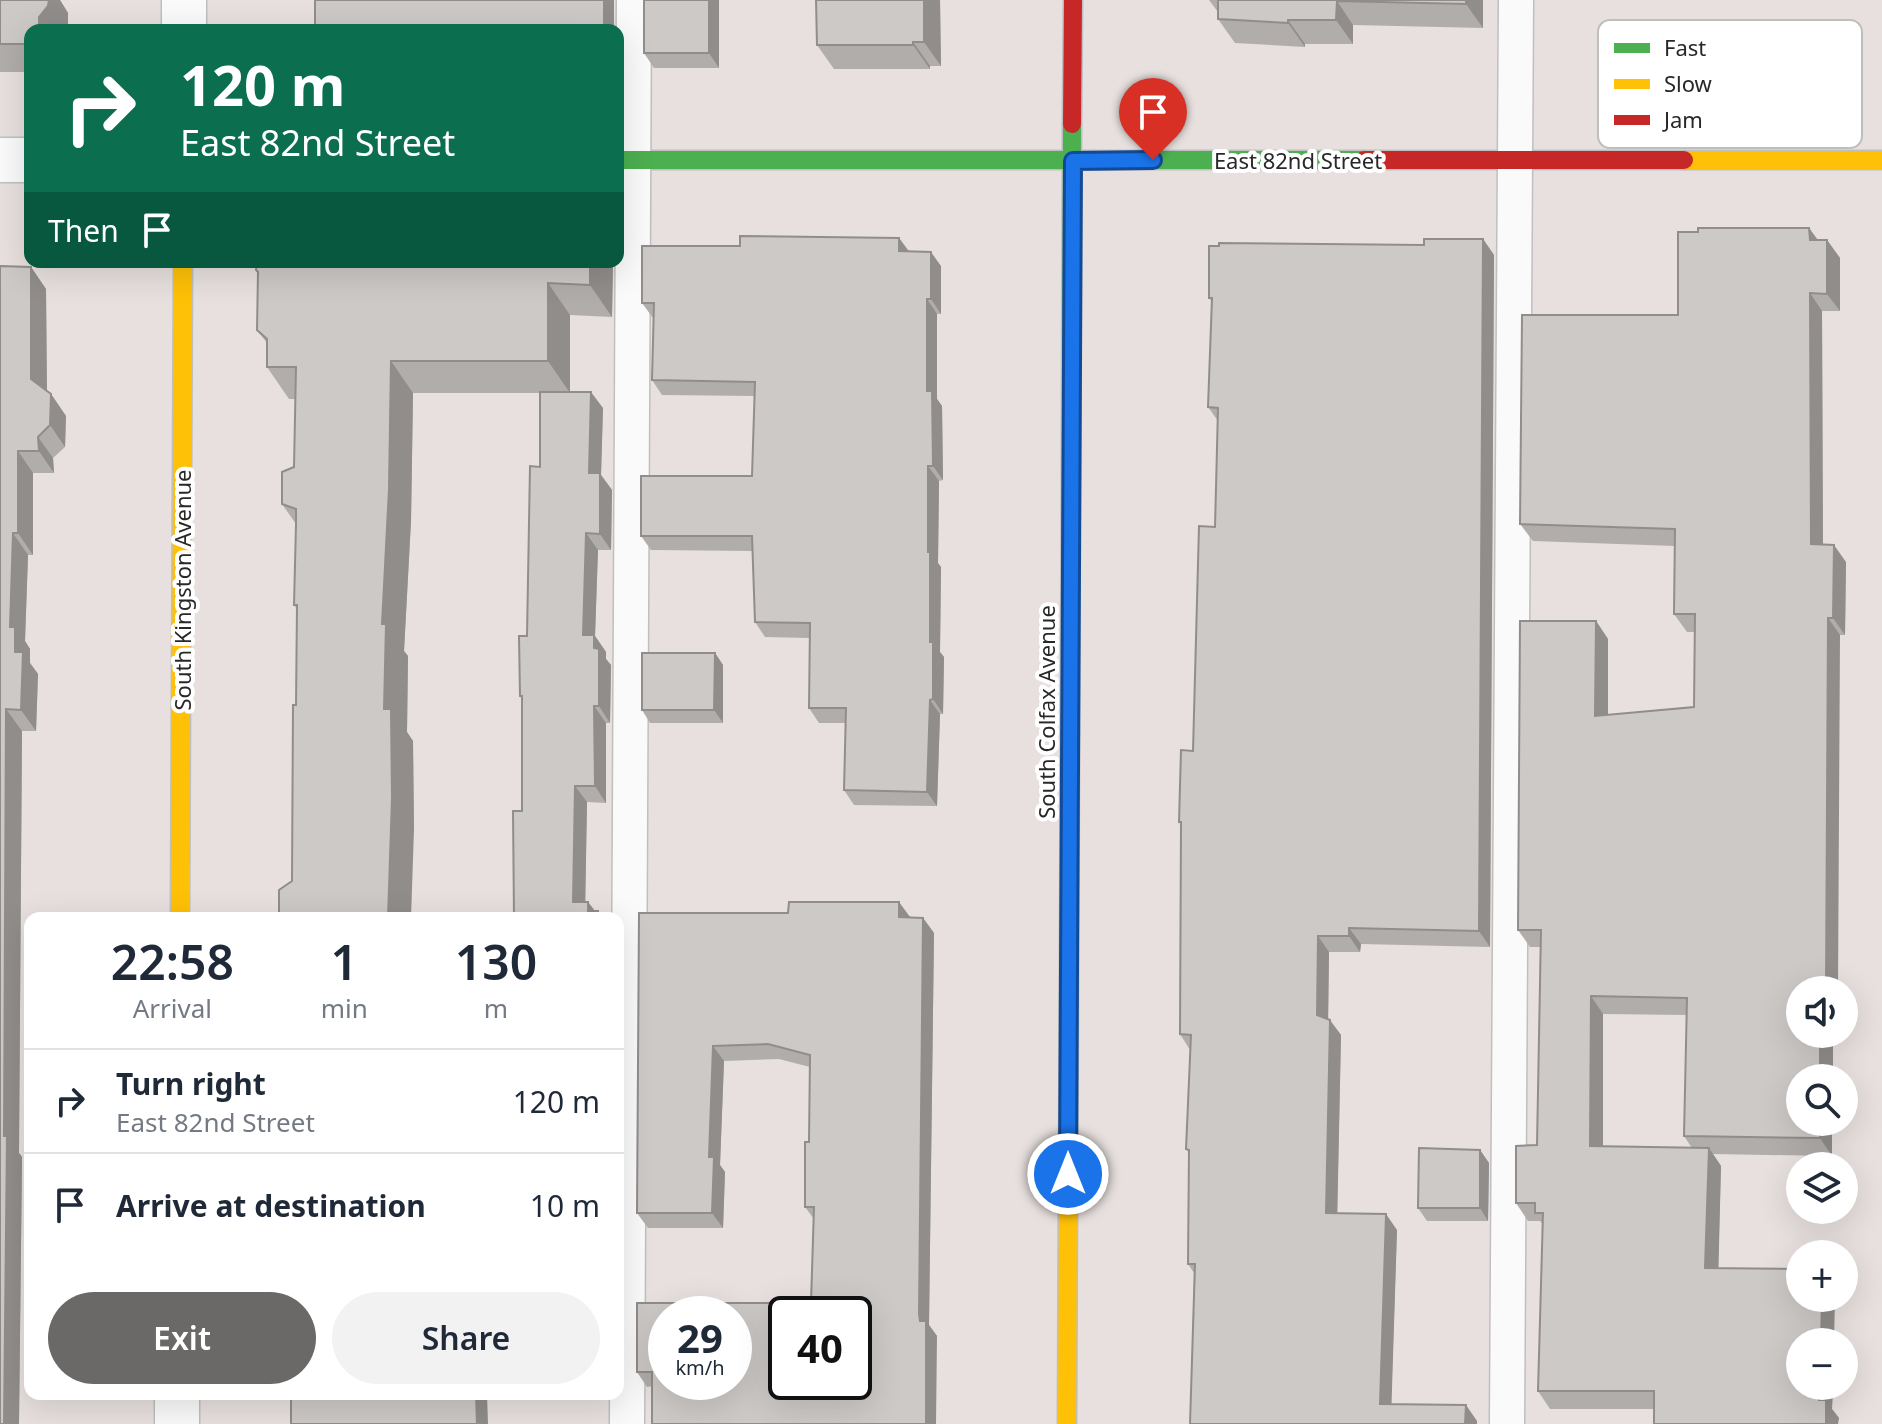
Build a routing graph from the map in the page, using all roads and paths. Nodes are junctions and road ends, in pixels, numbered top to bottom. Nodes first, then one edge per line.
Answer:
1 (184, 0) edge
2 (634, 0) edge
3 (1073, 0) edge
4 (1516, 0) edge
5 (184, 24) edge
6 (0, 160) edge
7 (24, 160) edge
8 (626, 160) edge
9 (1882, 160) edge
10 (1073, 161) junction
11 (1515, 161) junction
12 (183, 268) edge
13 (180, 912) edge
14 (177, 1400) edge
15 (177, 1424) edge
16 (627, 1424) edge
17 (1067, 1424) edge
18 (1507, 1424) edge

1 - 5 street
2 - 8 lane
3 - 10 street, South Colfax Avenue
4 - 11 lane
6 - 7 street
8 - 10 street, East 82nd Street
8 - 16 lane
9 - 11 street, East 82nd Street
10 - 11 street, East 82nd Street
10 - 17 street, South Colfax Avenue
11 - 18 lane
12 - 13 street, South Kingston Avenue
14 - 15 street

